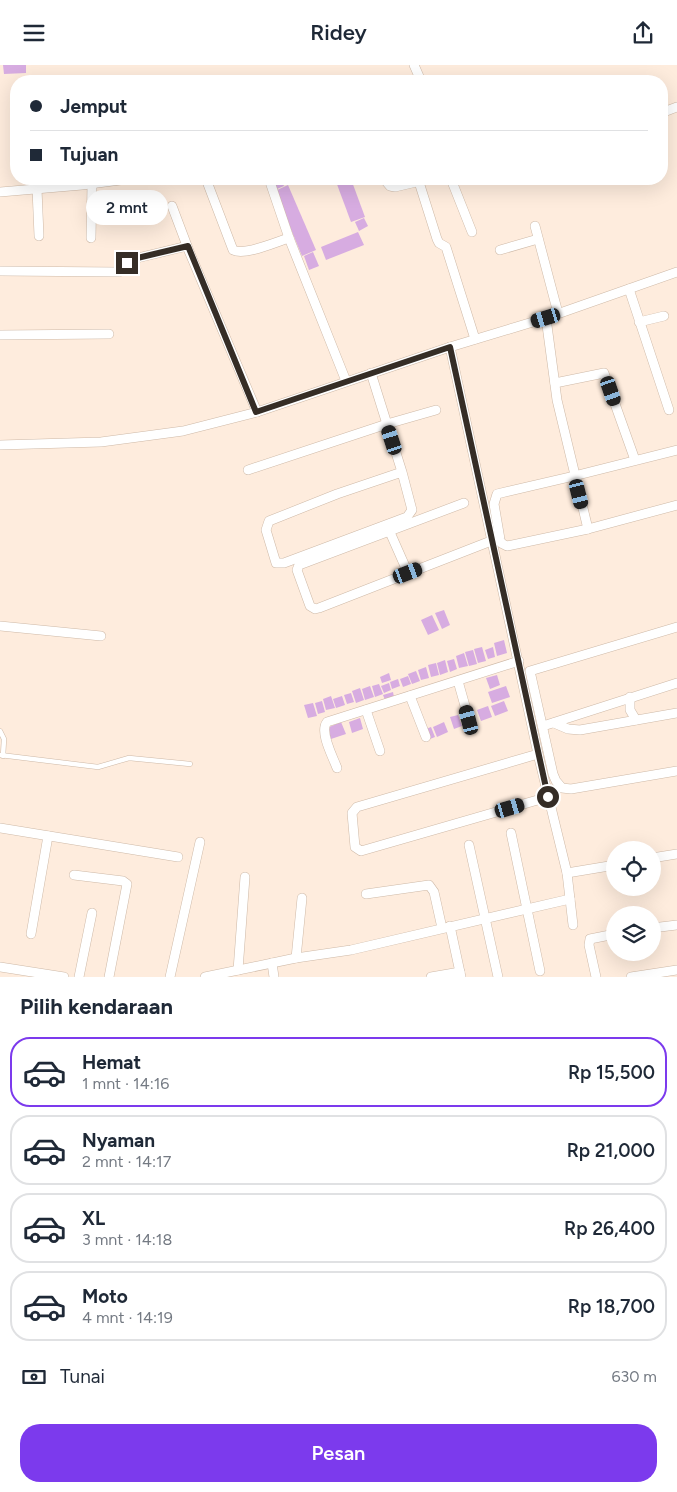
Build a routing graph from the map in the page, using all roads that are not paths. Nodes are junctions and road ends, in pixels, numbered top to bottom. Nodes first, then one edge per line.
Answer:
1 (81, 185) edge
2 (92, 185) edge
3 (208, 185) edge
4 (271, 185) edge
5 (389, 185) edge
6 (405, 185) edge
7 (420, 185) edge
8 (453, 185) edge
9 (37, 189) junction
10 (0, 192) edge
11 (172, 206) dead end
12 (534, 226) dead end
13 (472, 232) dead end
14 (39, 236) dead end
15 (91, 238) dead end
16 (289, 238) junction
17 (538, 239) junction
18 (188, 246) junction
19 (500, 250) dead end
20 (0, 271) edge
21 (675, 273) edge
22 (629, 289) junction
23 (558, 313) junction
24 (664, 316) dead end
25 (546, 318) junction
26 (640, 322) junction
27 (109, 334) dead end
28 (0, 335) edge
29 (475, 339) junction
30 (450, 347) junction
31 (371, 373) junction
32 (346, 381) junction
33 (555, 383) junction
34 (436, 409) dead end
35 (669, 410) dead end
36 (256, 412) junction
37 (387, 424) junction
38 (0, 445) edge
39 (677, 450) edge
40 (635, 460) junction
41 (248, 470) dead end
42 (402, 472) junction
43 (574, 477) junction
44 (464, 503) dead end
45 (677, 505) edge
46 (588, 529) junction
47 (389, 530) junction
48 (491, 541) junction
49 (408, 573) junction
50 (0, 626) edge
51 (677, 627) edge
52 (101, 636) dead end
53 (519, 661) junction
54 (458, 681) junction
55 (677, 683) edge
56 (410, 696) junction
57 (630, 697) junction
58 (366, 710) junction
59 (677, 713) edge
60 (469, 720) dead end
61 (636, 720) junction
62 (554, 723) junction
63 (543, 725) junction
64 (0, 731) edge
65 (426, 737) dead end
66 (380, 751) dead end
67 (538, 754) junction
68 (1, 755) edge
69 (190, 765) dead end
70 (337, 768) dead end
71 (677, 771) edge
72 (548, 797) junction
73 (0, 828) edge
74 (511, 833) dead end
75 (48, 836) junction
76 (200, 842) dead end
77 (469, 845) dead end
78 (677, 854) edge
79 (178, 857) dead end
80 (661, 857) edge
81 (606, 866) edge
82 (567, 873) junction
83 (74, 875) dead end
84 (246, 877) dead end
85 (366, 893) dead end
86 (302, 898) dead end
87 (570, 899) junction
88 (526, 908) junction
89 (92, 913) dead end
90 (484, 918) junction
91 (573, 925) dead end
92 (677, 925) edge
93 (446, 927) junction
94 (661, 927) edge
95 (31, 934) dead end
96 (606, 936) edge
97 (296, 957) junction
98 (272, 963) junction
99 (0, 967) edge
100 (238, 970) junction
101 (677, 970) edge
102 (540, 971) dead end
103 (224, 975) edge
104 (460, 975) edge
105 (64, 977) edge
106 (79, 977) edge
107 (109, 977) edge
108 (170, 977) edge
109 (205, 977) edge
110 (274, 977) edge
111 (431, 977) edge
112 (498, 977) edge
113 (596, 977) edge
114 (631, 977) edge

1 - 9 street
2 - 15 street
3 - 16 street
4 - 16 street
5 - 6 street
7 - 29 street
8 - 13 street
9 - 10 street
9 - 14 street
11 - 18 street
12 - 17 street
16 - 32 street
17 - 19 street
17 - 23 street
18 - 20 street
18 - 36 street
21 - 22 street
22 - 23 street
22 - 26 street
23 - 25 street
24 - 26 street
25 - 29 street
25 - 33 street
26 - 35 street
27 - 28 street
29 - 30 street
30 - 31 street
30 - 48 street
31 - 32 street
31 - 37 street
32 - 36 street
33 - 40 street
33 - 43 street
34 - 37 street
36 - 38 street
37 - 41 street
37 - 42 street
39 - 40 street
40 - 43 street
42 - 42 street
43 - 46 street
43 - 46 street
44 - 47 street
45 - 46 street
47 - 49 street
47 - 49 street
48 - 49 street
48 - 53 street
50 - 52 street
51 - 63 street
53 - 54 street
53 - 67 street
54 - 56 street
54 - 60 street
55 - 57 street
56 - 58 street
56 - 65 street
57 - 61 street
57 - 62 street
58 - 66 street
58 - 70 street
59 - 61 street
61 - 62 street
62 - 63 street
63 - 71 street
64 - 68 lane
67 - 72 street
67 - 72 street
68 - 69 lane
72 - 82 street
73 - 75 street
74 - 88 street
75 - 79 street
75 - 95 street
76 - 108 street
77 - 90 street
78 - 80 street
81 - 82 street
82 - 87 street
83 - 107 street
84 - 100 street
85 - 93 street
86 - 97 street
87 - 88 street
87 - 91 street
88 - 90 street
88 - 102 street
89 - 106 street
90 - 93 street
90 - 112 street
92 - 94 street
93 - 97 street
93 - 104 street
96 - 113 street
97 - 98 street
98 - 100 street
98 - 110 street
99 - 105 street
100 - 103 street
101 - 114 street
103 - 109 street
104 - 111 street

